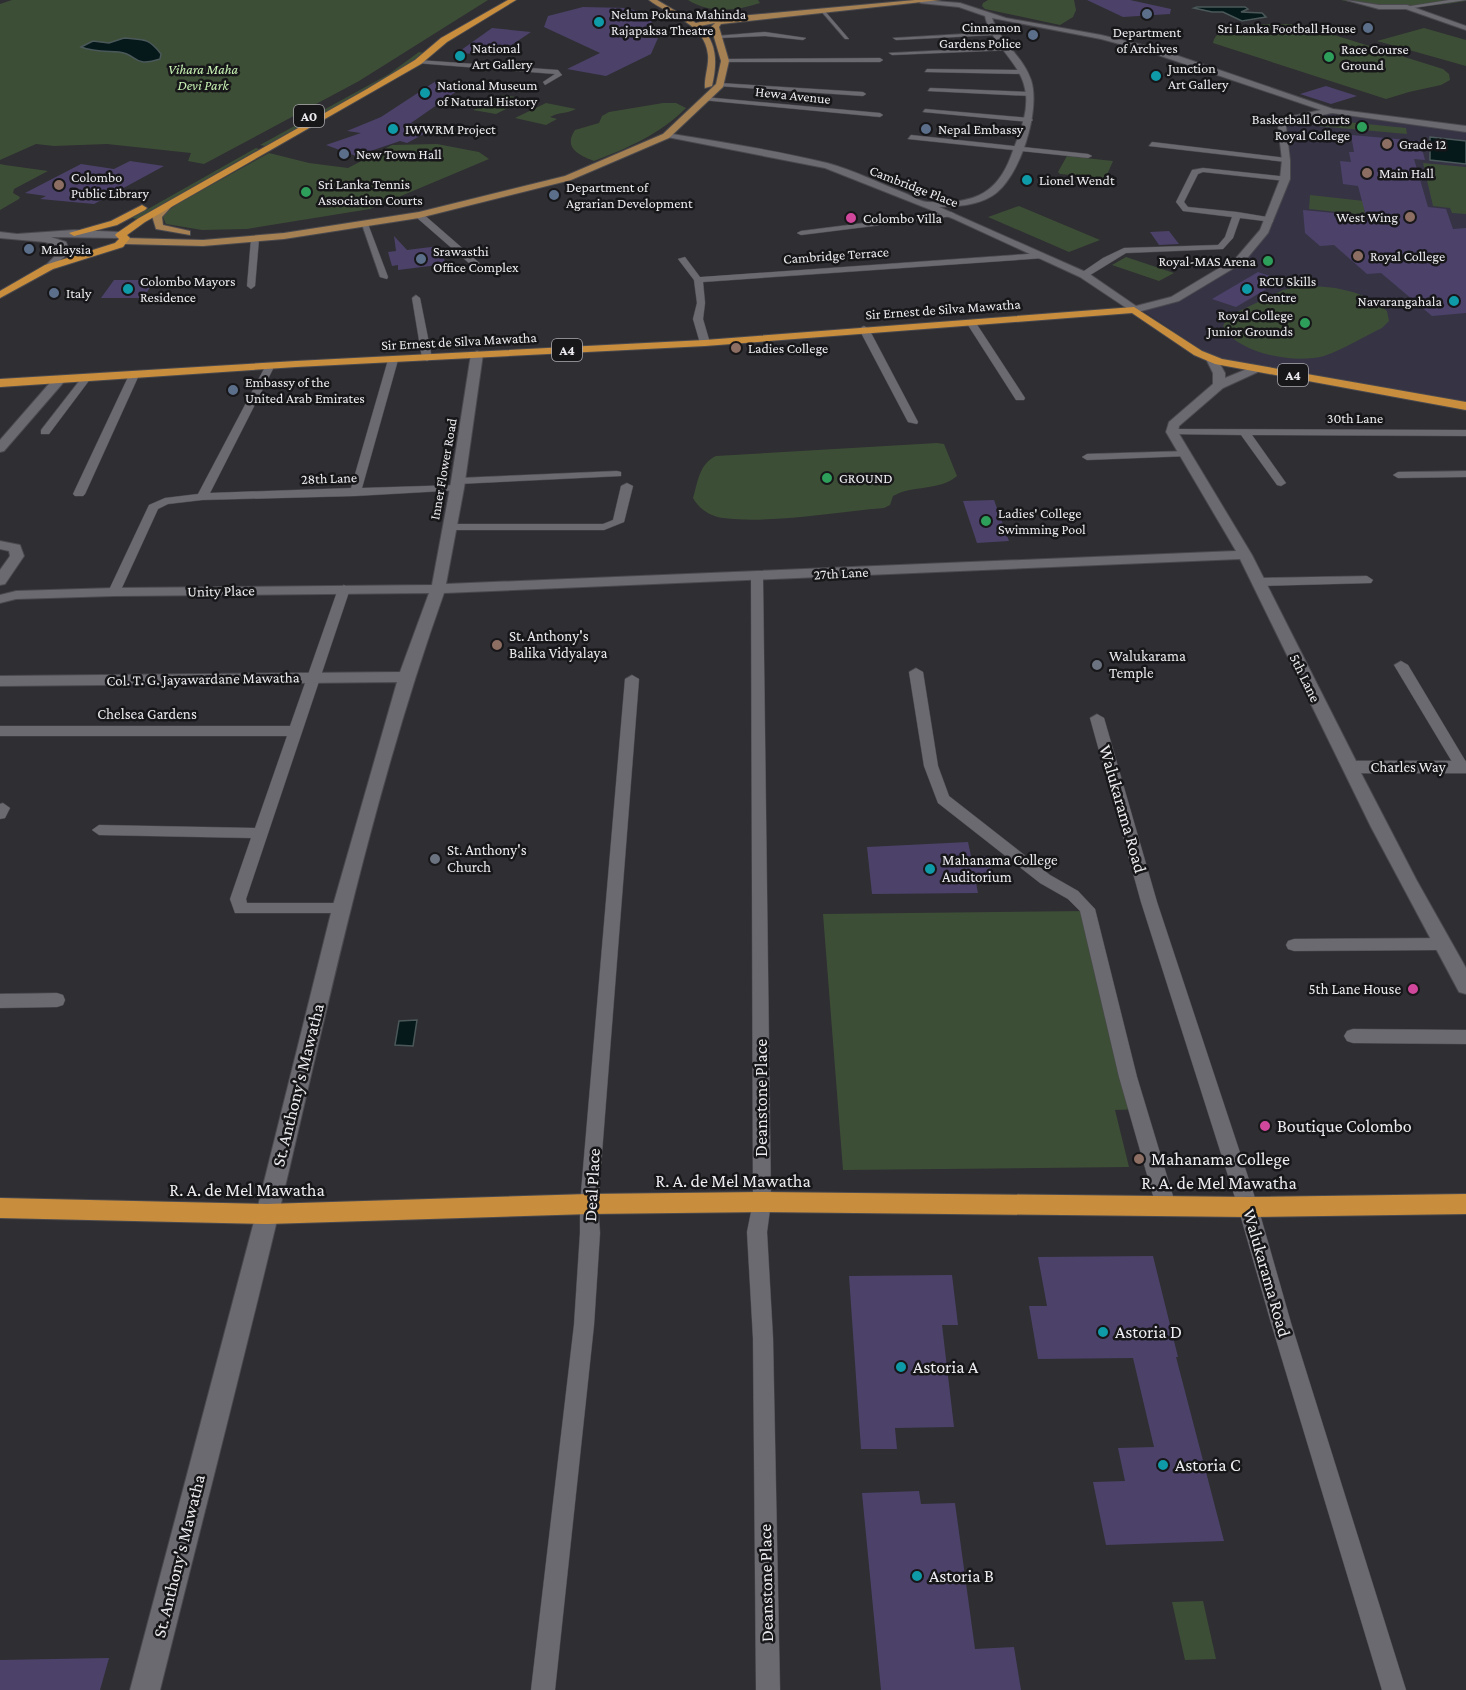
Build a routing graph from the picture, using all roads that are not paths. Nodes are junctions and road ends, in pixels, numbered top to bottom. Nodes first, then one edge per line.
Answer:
1 (498, 0) edge
2 (513, 0) edge
3 (652, 0) edge
4 (670, 0) edge
5 (893, 0) edge
6 (937, 0) edge
7 (971, 0) edge
8 (1349, 0) edge
9 (1462, 0) edge
10 (922, 2) junction
11 (901, 4) junction
12 (1407, 7) junction
13 (686, 8) dead end
14 (822, 11) junction
15 (988, 16) junction
16 (687, 18) junction
17 (732, 19) junction
18 (697, 25) junction
19 (1466, 28) edge
20 (995, 33) junction
21 (719, 36) junction
22 (803, 38) dead end
23 (847, 38) dead end
24 (896, 38) dead end
25 (1010, 49) junction
26 (711, 52) junction
27 (892, 53) dead end
28 (724, 58) junction
29 (880, 60) dead end
30 (418, 62) junction
31 (927, 71) dead end
32 (1024, 72) junction
33 (545, 83) dead end
34 (720, 85) junction
35 (1269, 89) junction
36 (930, 90) dead end
37 (863, 94) dead end
38 (1030, 94) junction
39 (704, 99) junction
40 (1275, 105) dead end
41 (925, 111) dead end
42 (1332, 111) junction
43 (880, 115) dead end
44 (1279, 116) dead end
45 (1030, 120) junction
46 (1282, 126) junction
47 (1466, 129) edge
48 (666, 136) junction
49 (911, 137) dead end
50 (1152, 144) dead end
51 (1017, 149) junction
52 (1088, 156) dead end
53 (1286, 160) junction
54 (1285, 179) junction
55 (183, 185) dead end
56 (153, 202) dead end
57 (926, 204) junction
58 (167, 206) junction
59 (441, 210) junction
60 (951, 214) junction
61 (1237, 214) junction
62 (419, 215) junction
63 (1270, 220) junction
64 (364, 224) junction
65 (74, 232) junction
66 (801, 233) dead end
67 (0, 235) edge
68 (19, 236) junction
69 (123, 238) junction
70 (201, 239) junction
71 (255, 239) junction
72 (112, 248) junction
73 (1042, 256) junction
74 (682, 259) dead end
75 (49, 267) junction
76 (481, 269) dead end
77 (1083, 275) junction
78 (384, 277) dead end
79 (698, 280) junction
80 (251, 286) dead end
81 (0, 295) edge
82 (416, 298) dead end
83 (1134, 310) junction
84 (971, 322) junction
85 (864, 329) junction
86 (705, 344) junction
87 (477, 354) junction
88 (427, 358) junction
89 (1212, 359) junction
90 (393, 360) junction
91 (269, 367) junction
92 (1256, 369) junction
93 (134, 375) junction
94 (86, 378) junction
95 (59, 380) junction
96 (0, 383) edge
97 (1219, 385) junction
98 (1020, 398) dead end
99 (1466, 405) edge
100 (913, 422) dead end
101 (45, 432) dead end
102 (1172, 432) junction
103 (1245, 432) junction
104 (1466, 433) edge
105 (0, 448) edge
106 (1185, 454) junction
107 (1087, 457) dead end
108 (617, 474) dead end
109 (1466, 474) edge
110 (1398, 475) dead end
111 (1281, 483) dead end
112 (457, 484) junction
113 (627, 486) dead end
114 (355, 493) junction
115 (79, 494) dead end
116 (202, 497) junction
117 (449, 527) junction
118 (0, 545) edge
119 (1245, 555) junction
120 (757, 577) junction
121 (1366, 580) dead end
122 (0, 581) edge
123 (1259, 582) junction
124 (438, 589) junction
125 (344, 590) junction
126 (114, 592) junction
127 (1, 597) edge
128 (1401, 665) dead end
129 (916, 672) dead end
130 (406, 677) junction
131 (313, 678) junction
132 (632, 680) dead end
133 (0, 681) edge
134 (1097, 718) dead end
135 (0, 731) edge
136 (294, 731) junction
137 (1350, 767) junction
138 (1464, 767) edge
139 (99, 830) dead end
140 (259, 833) junction
141 (341, 909) junction
142 (1442, 944) junction
143 (1294, 945) dead end
144 (1466, 986) edge
145 (57, 1000) dead end
146 (0, 1001) edge
147 (1353, 1036) dead end
148 (1466, 1037) edge
149 (762, 1202) junction
150 (589, 1204) junction
151 (1466, 1204) edge
152 (1166, 1206) junction
153 (1248, 1207) junction
154 (0, 1208) edge
155 (267, 1214) junction
156 (145, 1690) edge
157 (543, 1690) edge
158 (768, 1690) edge
159 (1394, 1690) edge

1 - 55 highway, A0
2 - 30 highway, A0
3 - 16 main road
4 - 13 main road
5 - 11 street
6 - 10 main road
7 - 15 main road
8 - 12 main road
9 - 12 street
10 - 11 main road
10 - 15 main road
11 - 14 main road
12 - 19 main road
14 - 17 main road
14 - 23 street
15 - 20 main road
15 - 35 main road
16 - 17 main road
16 - 18 main road
17 - 18 main road
17 - 21 main road
18 - 26 main road
20 - 24 street
20 - 25 main road
21 - 22 street
21 - 28 main road
25 - 27 street
25 - 32 main road
26 - 28 main road
26 - 39 main road
28 - 29 street
28 - 34 main road
30 - 33 street
30 - 58 highway, A0
31 - 32 street
32 - 38 main road
34 - 37 street
34 - 39 main road
35 - 40 main road
35 - 42 main road
36 - 38 street
38 - 45 main road
39 - 43 street, Hewa Avenue
39 - 48 main road
41 - 45 street
42 - 46 main road
42 - 47 main road
44 - 46 main road
45 - 51 main road
46 - 53 main road
48 - 57 main road, Cambridge Place
48 - 59 main road
49 - 51 street
50 - 53 street
51 - 52 street
51 - 57 main road
53 - 54 main road
54 - 61 street
54 - 63 main road
56 - 65 highway
57 - 60 main road, Cambridge Place
58 - 69 highway, A0
58 - 70 main road
59 - 62 main road
59 - 70 main road
60 - 66 street
60 - 73 main road, Cambridge Place
61 - 63 street
61 - 77 street
62 - 64 main road
62 - 76 street
63 - 83 main road
64 - 71 main road
64 - 78 street
65 - 68 main road
65 - 69 main road
67 - 68 main road
68 - 75 main road
69 - 70 main road
69 - 72 highway, A0
70 - 71 main road
70 - 72 main road
71 - 80 street
72 - 75 highway, A0
73 - 77 main road, Cambridge Place
73 - 79 street, Cambridge Terrace
74 - 79 street
75 - 81 highway, A0
77 - 83 main road, Cambridge Place
79 - 86 street
82 - 88 street
83 - 84 highway, Sir Ernest de Silva Mawatha / A4
83 - 89 highway, A4
84 - 85 highway, Sir Ernest de Silva Mawatha / A4
84 - 98 street
85 - 86 highway, Sir Ernest de Silva Mawatha / A4
85 - 100 street
86 - 87 highway, Sir Ernest de Silva Mawatha / A4
87 - 88 highway, Sir Ernest de Silva Mawatha / A4
87 - 112 main road, Inner Flower Road
88 - 90 highway, Sir Ernest de Silva Mawatha / A4
89 - 92 highway, A4
89 - 97 main road
90 - 91 highway, Sir Ernest de Silva Mawatha / A4
90 - 114 street
91 - 93 highway, Sir Ernest de Silva Mawatha / A4
91 - 116 street
92 - 97 main road
92 - 99 highway, A4
93 - 94 highway, Sir Ernest de Silva Mawatha / A4
93 - 115 street
94 - 95 highway, Sir Ernest de Silva Mawatha / A4
94 - 101 street
95 - 96 highway, Sir Ernest de Silva Mawatha / A4
95 - 105 main road
97 - 102 main road
102 - 103 street, 30th Lane
102 - 106 main road, 5th Lane
103 - 104 street, 30th Lane
103 - 111 street
106 - 107 street
106 - 119 main road, 5th Lane
108 - 112 street, 28th Lane
109 - 110 street
112 - 114 street, 28th Lane
112 - 117 main road, Inner Flower Road
113 - 117 street
114 - 116 street, 28th Lane
116 - 126 street, 28th Lane
117 - 124 main road, Inner Flower Road
118 - 122 main road
119 - 120 main road, 27th Lane
119 - 123 main road, 5th Lane
120 - 124 main road, 27th Lane
120 - 149 street, Deanstone Place
121 - 123 street
123 - 137 main road, 5th Lane
124 - 125 main road, Unity Place
124 - 130 main road, St. Anthony's Mawatha
125 - 126 main road, Unity Place
125 - 131 street
126 - 127 main road, Unity Place
128 - 138 street
129 - 152 street
130 - 131 main road, Col. T. G. Jayawardane Mawatha
130 - 141 main road, St. Anthony's Mawatha
131 - 133 main road, Col. T. G. Jayawardane Mawatha
131 - 136 street
132 - 150 street, Deal Place
134 - 153 street, Walukarama Road
135 - 136 street, Chelsea Gardens
136 - 140 street
137 - 138 main road, Charles Way
137 - 142 main road, 5th Lane
139 - 140 street
140 - 141 street
141 - 155 main road, St. Anthony's Mawatha
142 - 143 street
142 - 144 main road, 5th Lane
145 - 146 street
147 - 148 street
149 - 150 highway, R. A. de Mel Mawatha
149 - 152 highway, R. A. de Mel Mawatha
149 - 158 street, Deanstone Place
150 - 155 highway, R. A. de Mel Mawatha
150 - 157 street, Deal Place
151 - 153 highway, R. A. de Mel Mawatha
152 - 153 highway, R. A. de Mel Mawatha
153 - 159 street, Walukarama Road
154 - 155 highway, R. A. de Mel Mawatha
155 - 156 main road, St. Anthony's Mawatha

